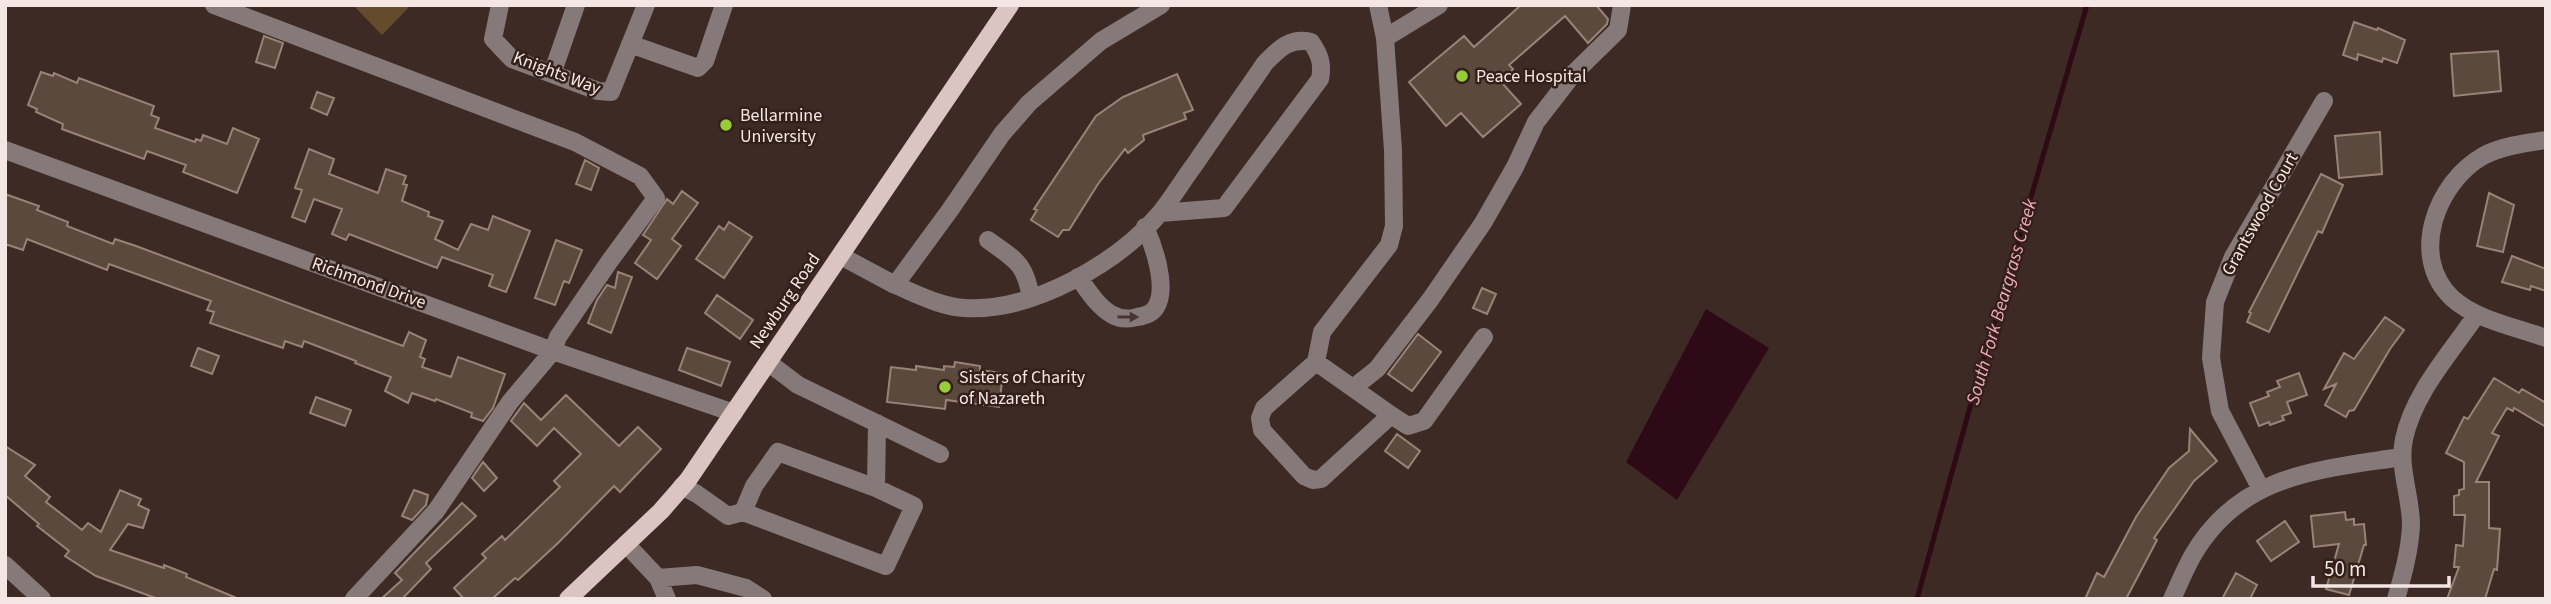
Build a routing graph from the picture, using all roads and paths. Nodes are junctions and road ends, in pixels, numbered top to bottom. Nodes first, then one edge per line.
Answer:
1 (214, 5) edge
2 (500, 5) edge
3 (576, 5) edge
4 (646, 5) edge
5 (724, 5) edge
6 (1010, 5) edge
7 (1161, 5) edge
8 (1378, 5) edge
9 (1439, 5) edge
10 (1622, 5) edge
11 (1385, 38) junction
12 (631, 44) junction
13 (552, 74) junction
14 (2325, 101) dead end
15 (2546, 139) edge
16 (5, 150) edge
17 (1160, 213) junction
18 (1145, 227) junction
19 (988, 240) dead end
20 (841, 256) junction
21 (1077, 277) junction
22 (895, 285) junction
23 (1031, 298) junction
24 (2477, 313) junction
25 (1484, 337) dead end
26 (2546, 338) edge
27 (553, 351) junction
28 (1316, 362) junction
29 (769, 363) junction
30 (1353, 388) junction
31 (734, 414) junction
32 (1391, 415) junction
33 (877, 423) junction
34 (940, 454) dead end
35 (2401, 457) junction
36 (682, 486) junction
37 (876, 488) junction
38 (2261, 489) junction
39 (743, 512) junction
40 (626, 544) junction
41 (5, 565) edge
42 (658, 578) junction
43 (42, 599) edge
44 (354, 599) edge
45 (568, 599) edge
46 (667, 599) edge
47 (763, 599) edge
48 (2172, 599) edge
49 (2396, 599) edge

1 - 27 street
2 - 13 street, Knights Way
3 - 13 street
4 - 12 street, Knights Way
5 - 12 street
6 - 20 main road, Newburg Road
7 - 22 street
8 - 11 street
9 - 11 street
10 - 30 street
11 - 28 street
12 - 13 street, Knights Way
14 - 38 street, Grantswood Court
15 - 24 street
16 - 27 street, Richmond Drive
17 - 17 street
17 - 18 street
18 - 21 street
21 -> 18 street
19 - 23 street
20 - 22 street
20 - 29 main road, Newburg Road
21 - 23 street
22 - 23 street
24 - 26 street
24 - 35 street
25 - 32 street
27 - 31 street, Richmond Drive
27 - 44 street
28 - 30 street
28 - 32 street
29 - 31 main road, Newburg Road
29 - 33 street
30 - 32 street
31 - 36 main road, Newburg Road
33 - 34 street
33 - 37 street
35 - 38 street
35 - 49 street
36 - 39 street
36 - 40 main road, Newburg Road
37 - 39 street
37 - 39 street
38 - 48 street
40 - 42 street
40 - 45 main road, Newburg Road
41 - 43 street
42 - 46 street
42 - 47 street

